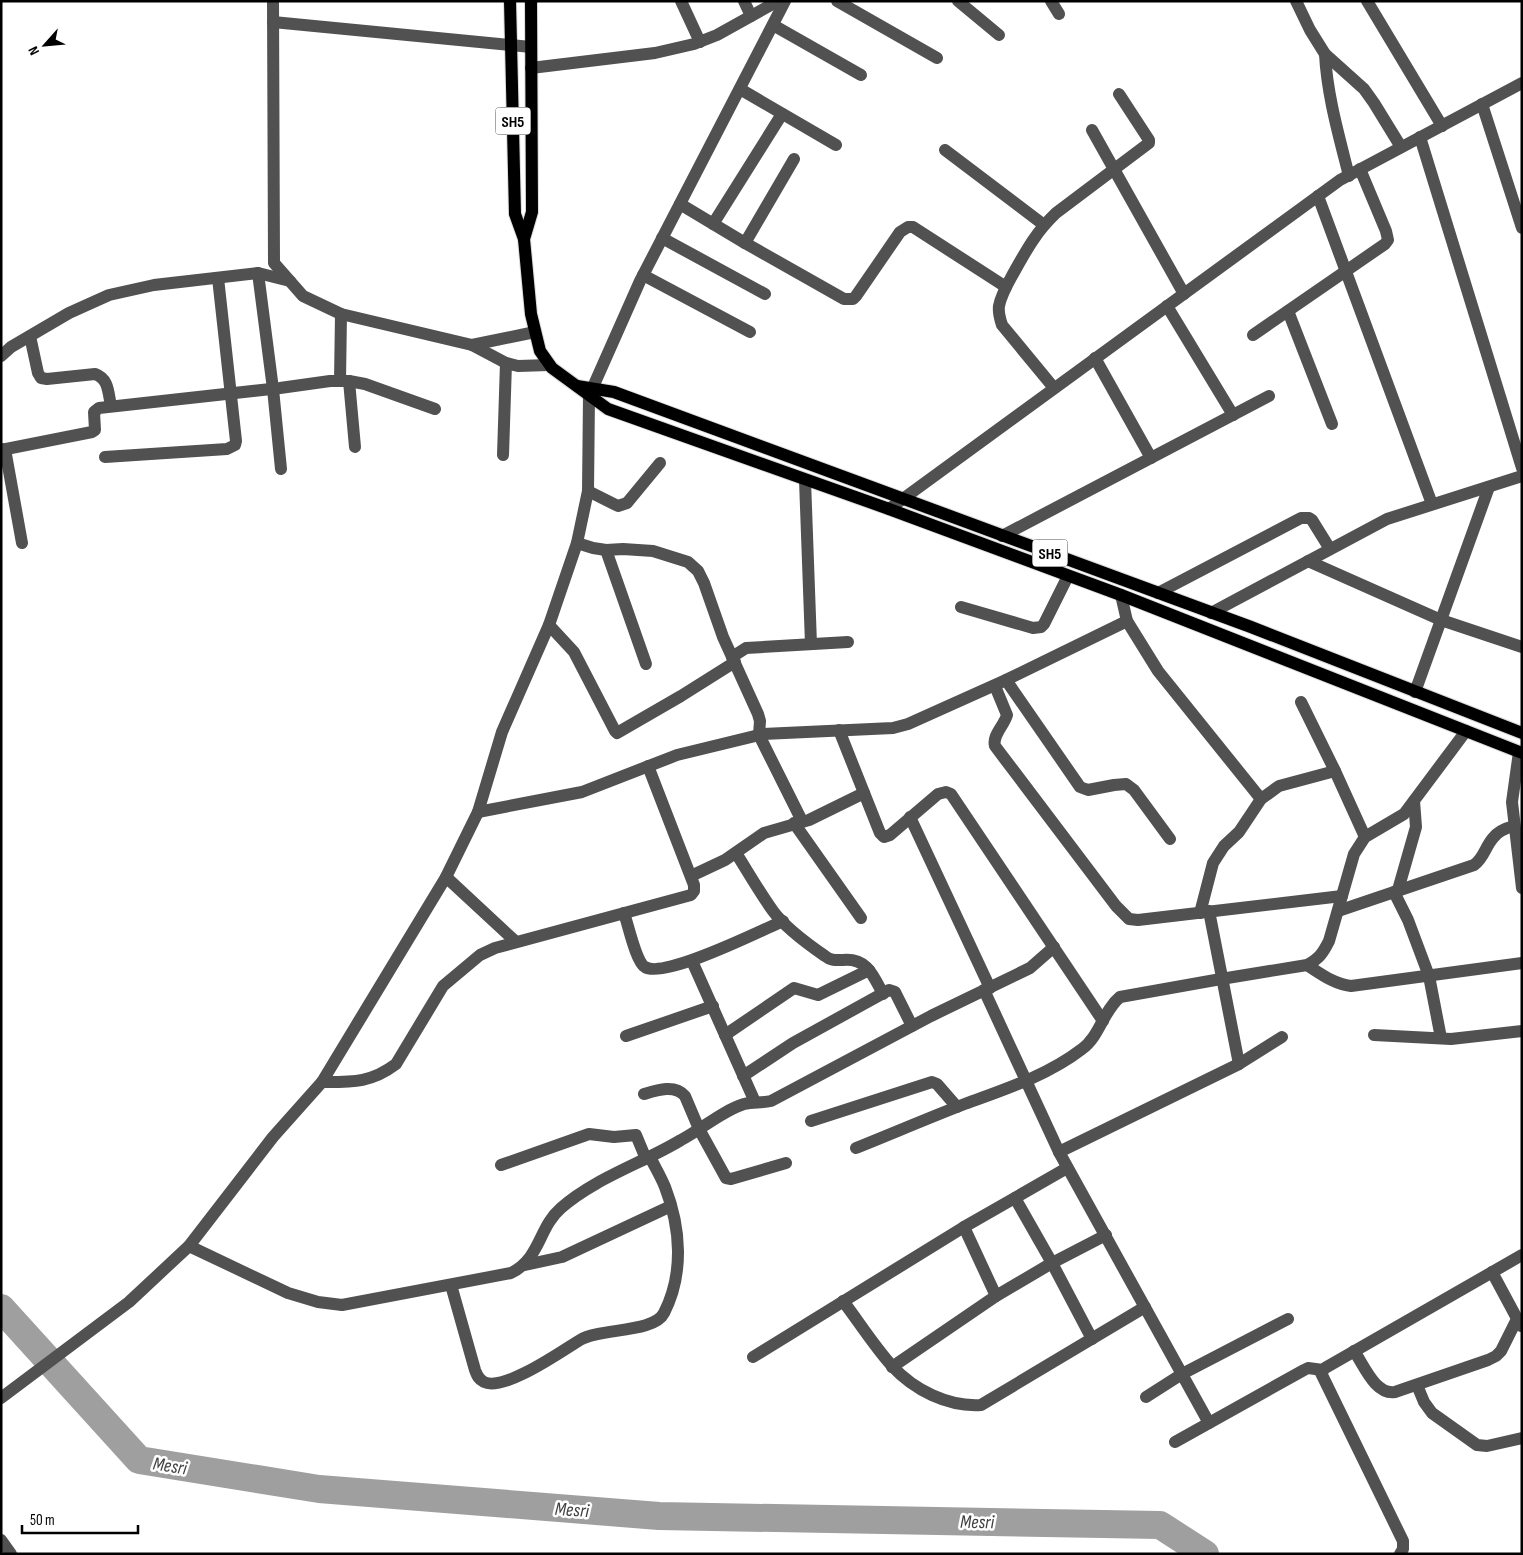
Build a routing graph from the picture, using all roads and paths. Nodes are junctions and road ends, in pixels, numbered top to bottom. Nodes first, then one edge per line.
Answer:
1 (273, 1) edge
2 (510, 1) edge
3 (531, 1) edge
4 (681, 1) edge
5 (744, 1) edge
6 (778, 1) edge
7 (785, 1) edge
8 (836, 1) edge
9 (958, 1) edge
10 (1051, 1) edge
11 (1296, 1) edge
12 (1367, 1) edge
13 (1059, 14) dead end
14 (751, 16) junction
15 (273, 22) junction
16 (773, 25) junction
17 (999, 35) dead end
18 (700, 42) junction
19 (510, 45) junction
20 (531, 47) junction
21 (1325, 54) junction
22 (937, 58) dead end
23 (531, 68) junction
24 (861, 75) dead end
25 (1522, 83) edge
26 (740, 89) junction
27 (1119, 94) dead end
28 (1482, 104) junction
29 (782, 114) junction
30 (1442, 126) junction
31 (1092, 130) dead end
32 (1420, 137) junction
33 (836, 145) dead end
34 (1401, 148) junction
35 (945, 150) dead end
36 (794, 159) dead end
37 (1115, 170) junction
38 (1355, 172) junction
39 (1318, 196) junction
40 (680, 204) junction
41 (714, 224) junction
42 (1044, 225) junction
43 (1522, 228) edge
44 (662, 238) junction
45 (524, 239) junction
46 (745, 243) junction
47 (1346, 271) junction
48 (258, 273) junction
49 (643, 275) junction
50 (218, 278) junction
51 (290, 281) junction
52 (1006, 287) junction
53 (764, 294) dead end
54 (1184, 294) junction
55 (1167, 306) junction
56 (1288, 310) junction
57 (341, 314) junction
58 (534, 332) junction
59 (750, 332) dead end
60 (1253, 335) dead end
61 (30, 336) junction
62 (472, 345) junction
63 (1, 356) edge
64 (1095, 358) junction
65 (506, 363) junction
66 (548, 365) junction
67 (345, 381) junction
68 (1054, 388) junction
69 (273, 389) junction
70 (591, 392) junction
71 (231, 393) junction
72 (1269, 396) dead end
73 (111, 406) junction
74 (435, 409) dead end
75 (1234, 415) junction
76 (1332, 424) dead end
77 (355, 447) dead end
78 (3, 449) edge
79 (503, 455) dead end
80 (105, 457) dead end
81 (1151, 458) junction
82 (660, 463) dead end
83 (1522, 468) edge
84 (281, 469) dead end
85 (1522, 476) edge
86 (805, 480) junction
87 (1490, 487) junction
88 (588, 491) junction
89 (902, 499) junction
90 (1432, 504) junction
91 (889, 509) junction
92 (1002, 536) junction
93 (22, 543) dead end
94 (577, 543) junction
95 (1330, 549) junction
96 (606, 550) junction
97 (1308, 561) junction
98 (1068, 576) junction
99 (1158, 593) junction
100 (1121, 595) junction
101 (961, 606) dead end
102 (1211, 613) junction
103 (1441, 620) junction
104 (1127, 621) junction
105 (549, 626) junction
106 (848, 642) dead end
107 (811, 644) junction
108 (1522, 647) edge
109 (734, 659) junction
110 (646, 664) dead end
111 (1000, 683) junction
112 (1415, 692) junction
113 (1300, 702) dead end
114 (839, 730) junction
115 (1466, 730) junction
116 (1522, 733) edge
117 (764, 734) junction
118 (1520, 752) edge
119 (648, 766) junction
120 (1336, 771) junction
121 (864, 793) junction
122 (1261, 799) junction
123 (1414, 802) junction
124 (478, 812) junction
125 (910, 817) junction
126 (798, 822) junction
127 (1514, 826) junction
128 (1365, 838) junction
129 (1170, 839) dead end
130 (736, 852) junction
131 (691, 876) junction
132 (446, 877) junction
133 (1522, 888) edge
134 (1396, 891) junction
135 (1342, 896) junction
136 (1338, 911) junction
137 (1204, 912) junction
138 (624, 913) junction
139 (861, 918) dead end
140 (783, 921) junction
141 (516, 942) junction
142 (1054, 947) junction
143 (692, 961) junction
144 (1522, 963) edge
145 (1307, 965) junction
146 (869, 970) junction
147 (1429, 976) junction
148 (1221, 978) junction
149 (987, 989) junction
150 (883, 994) junction
151 (713, 1006) junction
152 (1103, 1021) junction
153 (912, 1026) junction
154 (1522, 1031) edge
155 (725, 1035) junction
156 (1374, 1035) dead end
157 (626, 1036) dead end
158 (1282, 1037) dead end
159 (1441, 1038) junction
160 (1238, 1064) junction
161 (743, 1076) junction
162 (322, 1082) junction
163 (1016, 1085) junction
164 (644, 1094) dead end
165 (755, 1102) junction
166 (957, 1107) junction
167 (811, 1121) dead end
168 (699, 1129) junction
169 (856, 1148) dead end
170 (1059, 1152) junction
171 (648, 1158) junction
172 (786, 1163) dead end
173 (501, 1164) dead end
174 (1067, 1168) junction
175 (1015, 1198) junction
176 (671, 1206) junction
177 (964, 1228) junction
178 (1106, 1236) junction
179 (189, 1246) junction
180 (1522, 1255) edge
181 (1052, 1263) junction
182 (525, 1265) junction
183 (1492, 1272) junction
184 (451, 1285) junction
185 (996, 1296) junction
186 (844, 1301) junction
187 (1145, 1307) junction
188 (1288, 1318) dead end
189 (1519, 1323) edge
190 (1092, 1338) junction
191 (1354, 1351) junction
192 (752, 1357) dead end
193 (892, 1367) junction
194 (1323, 1370) junction
195 (1182, 1374) junction
196 (1417, 1385) junction
197 (1146, 1397) dead end
198 (1, 1398) edge
199 (1210, 1423) junction
200 (1522, 1438) edge
201 (1175, 1442) dead end
202 (1, 1540) edge
203 (11, 1554) edge
204 (1400, 1554) edge

1 - 15 street
2 - 19 main road, SH5
3 - 20 main road, SH5
4 - 18 street
5 - 14 street
6 - 14 street
7 - 16 street
8 - 22 street
9 - 17 street
10 - 13 street
11 - 21 street
12 - 30 street
14 - 18 street
15 - 19 street
15 - 51 street
16 - 24 street
16 - 26 street
18 - 23 street
19 - 20 street
19 - 45 main road, SH5
20 - 23 main road, SH5
21 - 34 street
21 - 38 street
23 - 45 main road, SH5
25 - 28 street
26 - 29 street
26 - 40 street
27 - 37 street
28 - 30 street
28 - 43 street
29 - 33 street
29 - 41 street
30 - 32 street
31 - 37 street
32 - 34 street
32 - 83 street
34 - 38 street
35 - 42 street
36 - 46 street
37 - 42 street
37 - 54 street
38 - 39 street
38 - 47 street
39 - 47 street
39 - 54 street
40 - 41 street
40 - 44 street
41 - 46 street
42 - 52 street
44 - 49 street
44 - 53 street
45 - 58 main road, SH5
46 - 52 street
47 - 56 street
47 - 90 street
48 - 50 street
48 - 51 street
48 - 69 street
49 - 59 street
49 - 70 street
50 - 61 street
50 - 71 street
51 - 57 street
52 - 68 street
54 - 55 street
55 - 64 street
55 - 75 street
56 - 60 street
56 - 76 street
57 - 62 street
57 - 67 street
58 - 62 street
58 - 66 main road, SH5
61 - 63 street
61 - 73 street
62 - 65 street
64 - 68 street
64 - 81 street
65 - 66 street
65 - 79 street
66 - 70 main road, SH5
67 - 69 street
67 - 74 street
67 - 77 street
68 - 89 street
69 - 71 street
69 - 84 street
70 - 86 main road, SH5
70 - 88 street
70 - 89 main road, SH5
71 - 73 street
71 - 80 street
72 - 75 street
73 - 78 street
75 - 81 street
78 - 93 street
81 - 92 street
82 - 88 street
85 - 87 street
86 - 91 main road, SH5
86 - 107 street
87 - 90 street
87 - 103 street
88 - 94 street
89 - 91 street
89 - 92 main road, SH5
90 - 95 street
91 - 98 main road, SH5
92 - 99 main road, SH5
94 - 96 street
94 - 105 street
95 - 97 street
95 - 99 street
96 - 109 street
96 - 110 street
97 - 102 street
97 - 103 street
98 - 100 main road, SH5
98 - 101 street
99 - 102 main road, SH5
100 - 104 street
100 - 115 main road, SH5
102 - 112 main road, SH5
103 - 108 street
103 - 112 street
104 - 111 street
104 - 122 street
105 - 109 street
105 - 124 street
106 - 107 street
107 - 109 street
109 - 117 street
111 - 114 street
111 - 129 street
111 - 137 street
112 - 116 main road, SH5
113 - 120 street
114 - 117 street
114 - 121 street
115 - 118 main road, SH5
115 - 123 street
117 - 119 street
117 - 126 street
118 - 127 street
119 - 124 street
119 - 131 street
120 - 122 street
120 - 128 street
121 - 125 street
121 - 126 street
122 - 137 street
123 - 128 street
123 - 134 street
124 - 132 street
125 - 142 street
125 - 149 street
126 - 130 street
126 - 139 street
127 - 133 street
127 - 134 street
128 - 135 street
130 - 131 street
130 - 140 street
131 - 138 street
132 - 141 street
132 - 162 street
134 - 136 street
134 - 147 street
135 - 136 street
135 - 137 street
136 - 145 street
137 - 148 street
138 - 141 street
138 - 143 street
140 - 143 street
140 - 146 street
141 - 162 street
142 - 149 street
142 - 152 street
143 - 151 street
144 - 147 street
145 - 147 street
145 - 148 street
146 - 150 street
146 - 155 street
147 - 159 street
148 - 152 street
148 - 160 street
149 - 153 street
149 - 163 street
150 - 153 street
150 - 161 street
151 - 155 street
151 - 157 street
152 - 163 street
153 - 165 street
154 - 159 street
155 - 161 street
156 - 159 street
158 - 160 street
160 - 170 street
161 - 165 street
162 - 179 street
163 - 166 street
163 - 170 street
164 - 168 street
165 - 168 street
166 - 167 street
166 - 169 street
168 - 171 street
168 - 172 street
170 - 174 street
171 - 173 street
171 - 176 street
171 - 182 street
174 - 175 street
174 - 178 street
175 - 177 street
175 - 181 street
176 - 182 street
176 - 184 street
177 - 185 street
177 - 186 street
178 - 181 street
178 - 187 street
179 - 184 street
179 - 198 street
180 - 183 street
181 - 185 street
181 - 190 street
182 - 184 street
183 - 189 street
183 - 191 street
185 - 193 street
186 - 192 street
186 - 193 street
187 - 190 street
187 - 195 street
188 - 195 street
189 - 196 street
190 - 193 street
191 - 194 street
191 - 196 street
194 - 199 street
194 - 204 street
195 - 197 street
195 - 199 street
196 - 200 street
199 - 201 street
202 - 203 street

